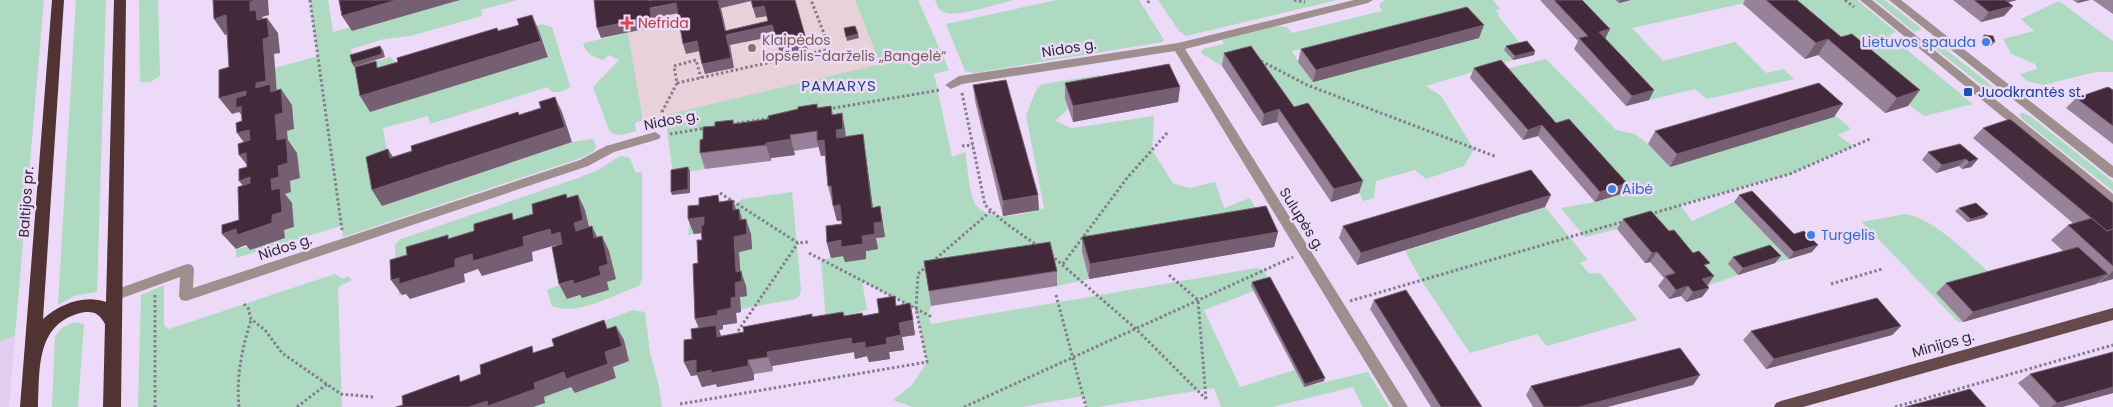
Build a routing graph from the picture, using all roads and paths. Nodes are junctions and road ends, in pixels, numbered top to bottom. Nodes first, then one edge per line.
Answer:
1 (58, 0) edge
2 (120, 0) edge
3 (310, 0) edge
4 (811, 0) edge
5 (1368, 0) edge
6 (1866, 0) edge
7 (1894, 0) edge
8 (1178, 46) junction
9 (1259, 60) edge
10 (701, 78) junction
11 (955, 83) junction
12 (677, 84) junction
13 (2020, 99) junction
14 (1996, 106) junction
15 (820, 110) edge
16 (781, 116) edge
17 (722, 126) edge
18 (713, 127) edge
19 (1168, 132) dead end
20 (659, 136) junction
21 (1872, 138) dead end
22 (973, 145) junction
23 (962, 146) dead end
24 (1496, 157) dead end
25 (2113, 173) edge
26 (720, 193) dead end
27 (2113, 201) edge
28 (991, 211) junction
29 (1644, 216) edge
30 (1626, 221) edge
31 (808, 242) dead end
32 (798, 243) junction
33 (344, 244) junction
34 (1041, 248) edge
35 (1305, 252) junction
36 (809, 253) dead end
37 (1048, 254) edge
38 (1063, 264) junction
39 (1882, 269) dead end
40 (1170, 275) dead end
41 (155, 281) junction
42 (1831, 284) dead end
43 (1056, 295) dead end
44 (114, 296) junction
45 (1198, 300) junction
46 (244, 304) dead end
47 (1338, 305) junction
48 (916, 309) junction
49 (2113, 314) edge
50 (932, 317) dead end
51 (251, 319) junction
52 (114, 324) junction
53 (1136, 329) junction
54 (738, 331) edge
55 (2113, 345) edge
56 (33, 350) junction
57 (1073, 357) junction
58 (327, 384) junction
59 (374, 397) dead end
60 (680, 404) dead end
61 (29, 407) edge
62 (112, 407) edge
63 (155, 407) edge
64 (239, 407) edge
65 (297, 407) edge
66 (964, 407) edge
67 (1086, 407) edge
68 (1401, 407) edge
69 (1781, 407) edge
70 (1895, 407) edge

1 - 56 highway, Baltijos pr.
2 - 44 highway
3 - 33 path
4 - 10 path
5 - 8 street, Nidos g.
6 - 14 street
7 - 13 street
8 - 11 street, Nidos g.
8 - 35 street, Sulupės g.
9 - 24 path
10 - 12 path
10 - 12 path
11 - 15 path
11 - 22 path
12 - 20 path
13 - 14 street
13 - 25 street
14 - 27 street
16 - 17 path
18 - 20 path, Nidos g.
19 - 38 path
20 - 33 street, Nidos g.
21 - 29 path
22 - 23 path
22 - 28 path
26 - 32 path
28 - 34 path
28 - 48 path
30 - 47 path
31 - 32 path
32 - 54 path
33 - 41 street, Nidos g.
35 - 45 path
35 - 47 street, Sulupės g.
36 - 48 path
37 - 38 path
38 - 53 path
39 - 42 path
40 - 45 path
41 - 44 street, Nidos g.
41 - 63 path
43 - 57 path
44 - 52 highway
45 - 53 path
45 - 53 path
46 - 51 path
47 - 68 street, Sulupės g.
48 - 50 path
48 - 60 path
49 - 69 main road, Minijos g.
51 - 58 path
51 - 64 path
52 - 56 highway
52 - 62 highway
53 - 57 path
55 - 70 path
56 - 61 highway, Baltijos pr.
57 - 66 path
57 - 67 path
58 - 59 path
58 - 65 path

